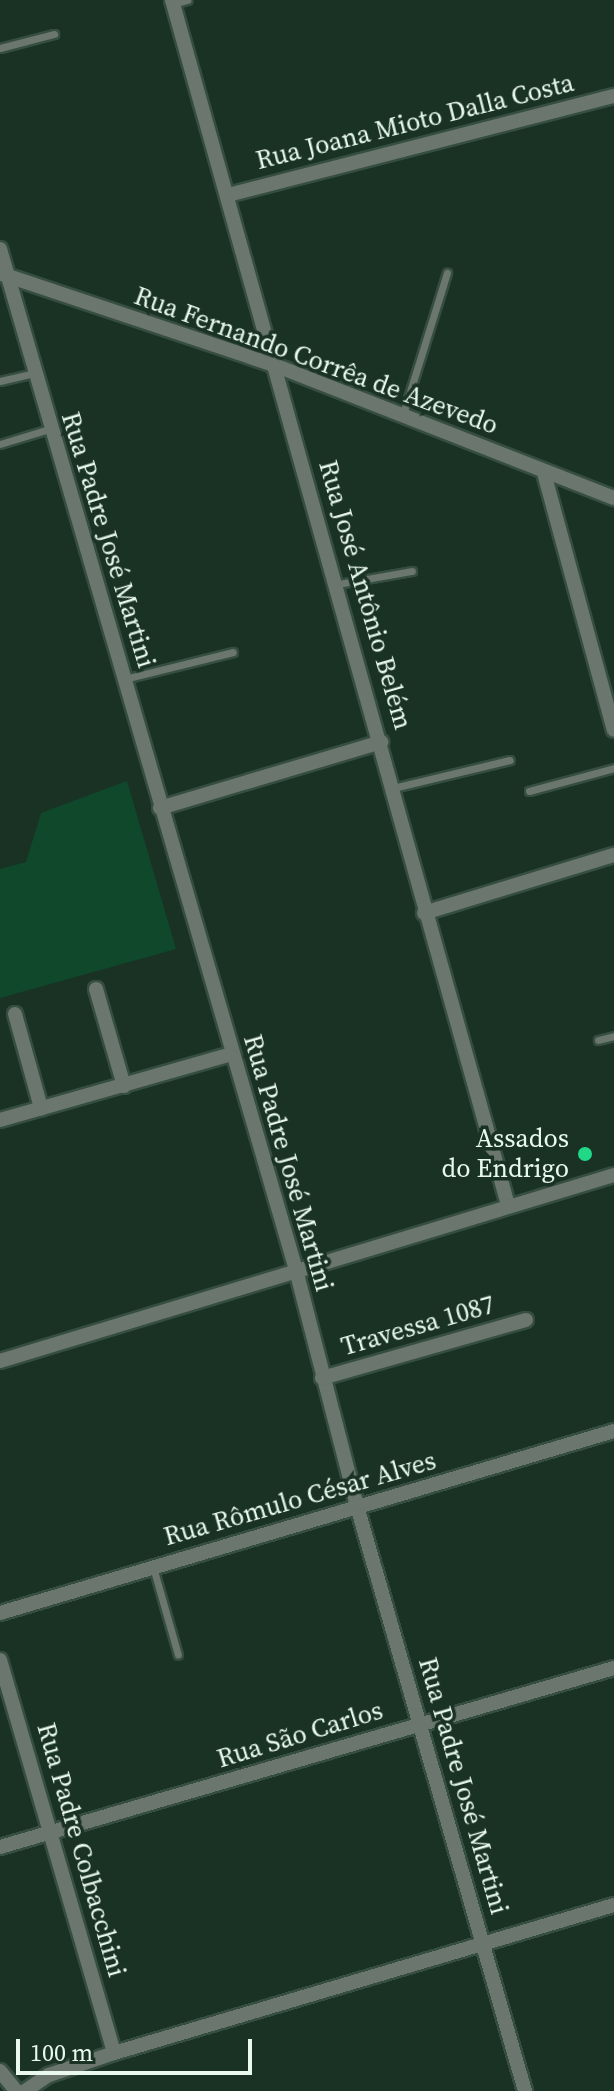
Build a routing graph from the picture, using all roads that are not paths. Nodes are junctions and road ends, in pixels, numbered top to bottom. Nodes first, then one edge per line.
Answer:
1 (178, 1) edge
2 (54, 34) dead end
3 (0, 48) edge
4 (614, 96) edge
5 (228, 195) junction
6 (0, 249) edge
7 (447, 273) dead end
8 (4, 274) edge
9 (277, 366) junction
10 (34, 373) junction
11 (0, 381) edge
12 (403, 416) junction
13 (49, 429) junction
14 (0, 444) edge
15 (544, 473) junction
16 (614, 498) edge
17 (412, 571) dead end
18 (338, 584) junction
19 (233, 652) dead end
20 (124, 679) junction
21 (614, 730) edge
22 (381, 742) junction
23 (510, 760) dead end
24 (614, 768) edge
25 (393, 788) junction
26 (529, 791) dead end
27 (160, 808) junction
28 (614, 855) edge
29 (424, 913) junction
30 (96, 989) dead end
31 (15, 1014) dead end
32 (614, 1036) edge
33 (598, 1040) dead end
34 (231, 1054) junction
35 (124, 1086) junction
36 (41, 1108) junction
37 (0, 1120) edge
38 (614, 1175) edge
39 (508, 1205) junction
40 (296, 1270) junction
41 (526, 1320) dead end
42 (0, 1361) edge
43 (322, 1378) junction
44 (614, 1431) edge
45 (357, 1506) junction
46 (153, 1567) junction
47 (0, 1613) edge
48 (178, 1655) dead end
49 (0, 1660) edge
50 (614, 1668) edge
51 (421, 1724) junction
52 (52, 1834) junction
53 (0, 1847) edge
54 (614, 1905) edge
55 (483, 1942) junction
56 (114, 2053) junction
57 (0, 2071) edge
58 (16, 2091) edge
59 (25, 2091) edge
60 (525, 2091) edge

1 - 5 street, Rua José Antônio Belém
2 - 3 lane
4 - 5 street, Rua Joana Mioto Dalla Costa
5 - 9 street, Rua José Antônio Belém
6 - 8 street, Rua Padre José Martini
7 - 12 lane
8 - 9 street, Rua Fernando Corrêa de Azevedo
8 - 10 street, Rua Padre José Martini
9 - 12 street, Rua Fernando Corrêa de Azevedo
9 - 18 street, Rua José Antônio Belém
10 - 11 lane
10 - 13 street, Rua Padre José Martini
12 - 15 street, Rua Fernando Corrêa de Azevedo
13 - 14 lane
13 - 20 street, Rua Padre José Martini
15 - 16 street, Rua Fernando Corrêa de Azevedo
15 - 21 street
17 - 18 lane
18 - 22 street, Rua José Antônio Belém
19 - 20 lane
20 - 27 street, Rua Padre José Martini
22 - 25 street, Rua José Antônio Belém
22 - 27 street
23 - 25 lane
24 - 26 lane
25 - 29 street, Rua José Antônio Belém
27 - 34 street, Rua Padre José Martini
28 - 29 street
29 - 39 street, Rua José Antônio Belém
30 - 35 street
31 - 36 street
32 - 33 lane
34 - 35 street
34 - 40 street, Rua Padre José Martini
35 - 36 street
36 - 37 street
38 - 39 street
39 - 40 street
40 - 42 street
40 - 43 street, Rua Padre José Martini
41 - 43 street, Travessa 1087
43 - 45 street, Rua Padre José Martini
44 - 45 street, Rua Rômulo César Alves
45 - 46 street, Rua Rômulo César Alves
45 - 51 street, Rua Padre José Martini
46 - 47 street, Rua Rômulo César Alves
46 - 48 lane
49 - 52 street, Rua Padre Colbacchini
50 - 51 street, Rua São Carlos
51 - 52 street, Rua São Carlos
51 - 55 street, Rua Padre José Martini
52 - 53 street, Rua São Carlos
52 - 56 street, Rua Padre Colbacchini
54 - 55 street
55 - 56 street
55 - 60 street, Rua Padre José Martini
56 - 59 street
57 - 58 street

